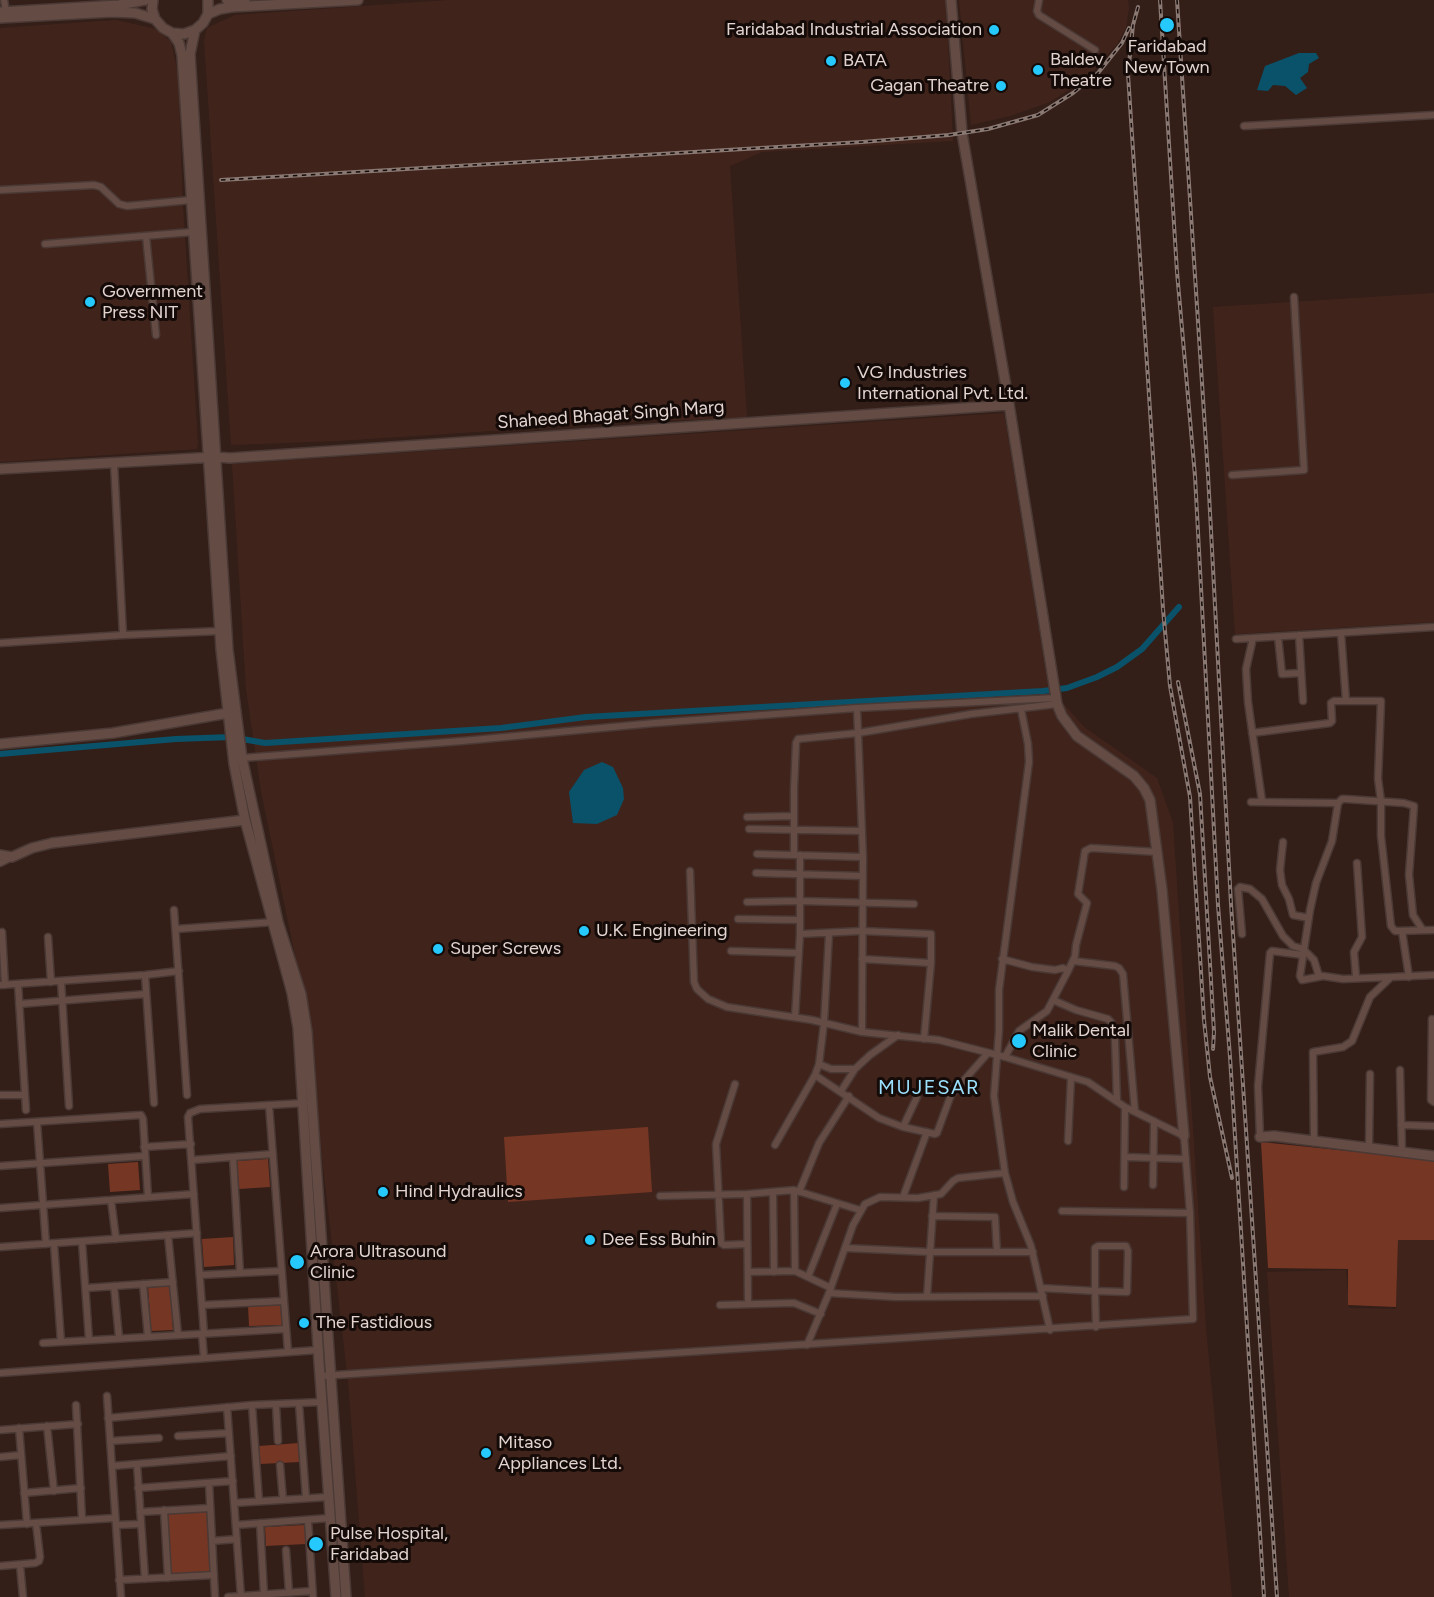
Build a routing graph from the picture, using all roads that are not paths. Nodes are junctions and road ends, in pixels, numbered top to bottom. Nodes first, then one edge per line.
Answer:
1 (4, 0) edge
2 (145, 0) edge
3 (153, 0) edge
4 (208, 0) edge
5 (227, 0) edge
6 (245, 0) edge
7 (358, 0) edge
8 (951, 0) edge
9 (1039, 0) edge
10 (2, 14) edge
11 (208, 14) junction
12 (155, 19) junction
13 (195, 30) junction
14 (172, 33) junction
15 (1095, 50) dead end
16 (1434, 115) edge
17 (1244, 126) dead end
18 (0, 190) edge
19 (191, 200) junction
20 (194, 232) junction
21 (146, 236) junction
22 (45, 244) dead end
23 (1294, 297) dead end
24 (156, 335) dead end
25 (1009, 405) junction
26 (212, 457) junction
27 (114, 462) junction
28 (0, 469) edge
29 (1232, 476) dead end
30 (1434, 627) edge
31 (223, 631) junction
32 (1341, 633) junction
33 (123, 635) junction
34 (1299, 635) junction
35 (1278, 637) junction
36 (1253, 638) junction
37 (1236, 639) dead end
38 (0, 643) edge
39 (1301, 673) junction
40 (1056, 699) junction
41 (1303, 701) dead end
42 (1346, 701) junction
43 (857, 708) junction
44 (1021, 709) junction
45 (228, 713) junction
46 (234, 726) junction
47 (858, 733) junction
48 (1252, 733) junction
49 (0, 744) edge
50 (238, 753) junction
51 (1262, 801) junction
52 (1382, 801) junction
53 (1251, 802) dead end
54 (1338, 803) junction
55 (747, 816) dead end
56 (794, 816) junction
57 (246, 820) junction
58 (748, 829) dead end
59 (794, 829) junction
60 (862, 831) junction
61 (1282, 842) dead end
62 (1158, 852) junction
63 (757, 854) dead end
64 (0, 855) edge
65 (797, 855) junction
66 (12, 857) junction
67 (863, 857) junction
68 (0, 863) edge
69 (1357, 863) dead end
70 (690, 871) dead end
71 (756, 873) dead end
72 (800, 875) junction
73 (863, 876) junction
74 (799, 901) junction
75 (747, 902) dead end
76 (863, 904) junction
77 (914, 904) dead end
78 (174, 910) dead end
79 (1309, 918) junction
80 (738, 920) dead end
81 (800, 920) junction
82 (275, 922) junction
83 (176, 928) junction
84 (1422, 929) junction
85 (1434, 930) edge
86 (862, 931) junction
87 (1402, 931) junction
88 (2, 932) dead end
89 (800, 934) junction
90 (829, 934) junction
91 (1242, 934) dead end
92 (48, 938) dead end
93 (731, 951) dead end
94 (799, 952) junction
95 (1303, 952) junction
96 (862, 959) junction
97 (1002, 959) junction
98 (1074, 961) junction
99 (932, 963) junction
100 (179, 971) junction
101 (1068, 971) junction
102 (145, 975) junction
103 (1434, 975) edge
104 (1319, 976) junction
105 (1356, 977) junction
106 (1391, 977) junction
107 (1409, 977) junction
108 (61, 981) junction
109 (51, 982) junction
110 (18, 984) junction
111 (3, 985) edge
112 (146, 994) junction
113 (63, 1000) junction
114 (1053, 1000) junction
115 (19, 1004) junction
116 (795, 1017) junction
117 (1432, 1019) dead end
118 (824, 1023) junction
119 (862, 1032) junction
120 (898, 1035) junction
121 (924, 1038) junction
122 (988, 1053) junction
123 (997, 1056) junction
124 (1005, 1057) junction
125 (819, 1064) junction
126 (855, 1069) junction
127 (1400, 1070) dead end
128 (1370, 1074) dead end
129 (815, 1075) junction
130 (1071, 1078) junction
131 (735, 1084) dead end
132 (841, 1091) junction
133 (0, 1095) edge
134 (25, 1095) junction
135 (187, 1095) dead end
136 (849, 1096) junction
137 (917, 1096) dead end
138 (1117, 1101) junction
139 (1434, 1102) edge
140 (154, 1103) dead end
141 (306, 1103) junction
142 (268, 1105) junction
143 (69, 1106) dead end
144 (1125, 1107) junction
145 (26, 1110) dead end
146 (1135, 1112) junction
147 (1154, 1121) junction
148 (37, 1122) junction
149 (0, 1124) edge
150 (1401, 1125) junction
151 (1434, 1126) edge
152 (903, 1127) junction
153 (927, 1132) junction
154 (1184, 1136) junction
155 (1260, 1137) joint
156 (1068, 1141) dead end
157 (1314, 1141) junction
158 (190, 1144) junction
159 (775, 1145) dead end
160 (144, 1147) junction
161 (1369, 1148) junction
162 (1402, 1152) junction
163 (273, 1154) junction
164 (145, 1156) junction
165 (1434, 1156) edge
166 (233, 1157) junction
167 (1125, 1157) junction
168 (1153, 1159) junction
169 (1186, 1159) junction
170 (192, 1160) junction
171 (40, 1164) junction
172 (0, 1166) edge
173 (1005, 1173) junction
174 (1153, 1185) dead end
175 (1124, 1187) dead end
176 (796, 1191) junction
177 (773, 1192) junction
178 (194, 1194) junction
179 (747, 1194) junction
180 (718, 1195) junction
181 (934, 1195) junction
182 (660, 1196) dead end
183 (148, 1197) junction
184 (903, 1197) junction
185 (111, 1200) junction
186 (837, 1204) junction
187 (43, 1205) junction
188 (0, 1208) edge
189 (860, 1210) junction
190 (1062, 1211) dead end
191 (1190, 1213) junction
192 (932, 1216) junction
193 (197, 1233) junction
194 (168, 1235) junction
195 (116, 1239) junction
196 (82, 1242) junction
197 (46, 1244) junction
198 (54, 1244) junction
199 (747, 1244) junction
200 (0, 1247) edge
201 (845, 1248) junction
202 (930, 1252) junction
203 (998, 1252) junction
204 (1032, 1252) junction
205 (281, 1271) junction
206 (748, 1272) junction
207 (774, 1272) junction
208 (795, 1272) junction
209 (240, 1273) junction
210 (200, 1275) junction
211 (808, 1277) junction
212 (173, 1282) junction
213 (143, 1284) junction
214 (114, 1286) junction
215 (86, 1288) junction
216 (1041, 1288) junction
217 (830, 1290) junction
218 (1095, 1291) junction
219 (1043, 1296) junction
220 (927, 1297) junction
221 (284, 1301) junction
222 (748, 1304) junction
223 (202, 1305) junction
224 (720, 1305) dead end
225 (821, 1314) junction
226 (1096, 1327) junction
227 (286, 1329) junction
228 (1050, 1330) junction
229 (203, 1334) junction
230 (178, 1335) junction
231 (148, 1337) junction
232 (118, 1338) junction
233 (89, 1340) junction
234 (61, 1342) junction
235 (43, 1343) dead end
236 (807, 1345) junction
237 (318, 1350) junction
238 (288, 1352) junction
239 (204, 1358) junction
240 (0, 1372) edge
241 (325, 1380) junction
242 (107, 1396) dead end
243 (322, 1402) junction
244 (299, 1404) junction
245 (252, 1405) junction
246 (276, 1405) junction
247 (76, 1406) dead end
248 (228, 1407) junction
249 (108, 1418) junction
250 (78, 1424) junction
251 (47, 1426) junction
252 (19, 1428) junction
253 (0, 1430) edge
254 (229, 1433) junction
255 (178, 1436) dead end
256 (159, 1438) dead end
257 (110, 1441) junction
258 (278, 1441) dead end
259 (21, 1455) junction
260 (231, 1456) junction
261 (0, 1457) edge
262 (137, 1464) junction
263 (280, 1465) dead end
264 (112, 1466) junction
265 (233, 1481) junction
266 (209, 1483) junction
267 (81, 1488) junction
268 (138, 1488) junction
269 (54, 1491) junction
270 (24, 1493) junction
271 (328, 1497) junction
272 (306, 1498) junction
273 (283, 1500) junction
274 (259, 1501) junction
275 (234, 1503) junction
276 (210, 1508) junction
277 (164, 1510) junction
278 (140, 1512) junction
279 (330, 1518) junction
280 (82, 1519) junction
281 (308, 1520) junction
282 (115, 1521) junction
283 (36, 1523) junction
284 (260, 1523) junction
285 (27, 1524) junction
286 (141, 1524) junction
287 (0, 1525) edge
288 (236, 1525) junction
289 (237, 1539) junction
290 (212, 1541) junction
291 (286, 1550) dead end
292 (20, 1564) junction
293 (0, 1566) edge
294 (214, 1575) junction
295 (168, 1578) junction
296 (145, 1579) junction
297 (119, 1580) junction
298 (289, 1593) junction
299 (264, 1594) junction
300 (312, 1594) edge
301 (22, 1597) edge
302 (121, 1597) edge
303 (215, 1597) edge
304 (228, 1597) edge
305 (241, 1597) edge
306 (336, 1597) edge
307 (346, 1597) edge

1 - 10 street
2 - 10 street
3 - 12 street
4 - 11 street
5 - 6 street
7 - 11 street
8 - 25 street
9 - 15 street
10 - 12 street
11 - 13 street
12 - 14 street
13 - 14 street
13 - 26 street
14 - 19 street
16 - 17 street
18 - 19 street
19 - 20 street
20 - 21 street
20 - 26 street
21 - 22 street
21 - 24 street
23 - 29 street
25 - 26 street, Shaheed Bhagat Singh Marg
25 - 40 street
26 - 27 street, Shaheed Bhagat Singh Marg
26 - 31 street
27 - 28 street, Shaheed Bhagat Singh Marg
27 - 33 street
30 - 32 street
31 - 33 street
31 - 45 street
31 - 46 street
32 - 34 street
32 - 42 street
33 - 38 street
34 - 35 street
34 - 39 street
35 - 36 street
35 - 39 street
36 - 37 street
36 - 48 street
39 - 41 street
40 - 43 street
40 - 44 street
40 - 62 street
42 - 48 street
42 - 52 street
43 - 47 street
43 - 50 street
44 - 47 street
44 - 97 street
45 - 46 street
45 - 49 street
46 - 50 street
47 - 56 street
47 - 60 street
48 - 51 street
50 - 57 street
50 - 82 street
51 - 53 street
51 - 54 street
52 - 54 street
52 - 84 street
52 - 87 street
54 - 79 street
55 - 56 street
56 - 59 street
57 - 66 street
57 - 82 street
58 - 59 street
59 - 60 street
59 - 65 street
60 - 67 street
61 - 79 street
62 - 98 street
62 - 154 street
63 - 65 street
64 - 66 street
65 - 67 street
65 - 72 street
66 - 68 street
67 - 73 street
69 - 105 street
70 - 116 street
71 - 72 street
72 - 73 street
72 - 74 street
73 - 76 street
74 - 75 street
74 - 76 street
74 - 81 street
76 - 77 street
76 - 86 street
78 - 83 street
79 - 95 street
80 - 81 street
81 - 89 street
82 - 83 street
82 - 141 street
83 - 100 street
84 - 85 street
84 - 87 street
86 - 90 street
86 - 96 street
86 - 99 street
87 - 107 street
88 - 111 street
89 - 90 street
89 - 94 street
90 - 118 street
91 - 95 street
92 - 109 street
93 - 94 street
94 - 116 street
95 - 104 street
95 - 104 street
95 - 155 street
96 - 99 street
96 - 119 street
97 - 101 street
97 - 123 street
98 - 101 street
98 - 146 street
99 - 121 street
100 - 102 street
100 - 135 street
101 - 114 street
102 - 108 street
102 - 112 street
103 - 107 street
104 - 105 street
105 - 106 street
106 - 107 street
106 - 157 street
108 - 109 street
108 - 113 street
109 - 110 street
110 - 111 street
110 - 115 street
112 - 113 street
112 - 140 street
113 - 115 street
113 - 143 street
114 - 124 street
114 - 138 street
115 - 134 street
116 - 118 street
117 - 139 street
118 - 119 street
118 - 125 street
119 - 120 street
120 - 121 street
120 - 126 street
121 - 122 street
122 - 123 street
122 - 153 street
123 - 124 street
123 - 173 street
124 - 130 street
125 - 126 street
125 - 129 street
126 - 132 street
127 - 150 street
128 - 161 street
129 - 132 street
129 - 159 street
130 - 138 street
130 - 156 street
131 - 180 street
132 - 136 street
133 - 134 street
134 - 145 street
136 - 152 street
136 - 176 street
137 - 152 street
138 - 144 street
141 - 142 street
141 - 237 street
141 - 241 street
142 - 158 street
142 - 163 street
144 - 146 street
144 - 167 street
146 - 147 street
147 - 154 street
147 - 168 street
148 - 149 street
148 - 160 street
148 - 171 street
150 - 151 street
150 - 162 street
152 - 153 street
153 - 184 street
154 - 169 street
155 - 157 street
157 - 161 street
158 - 160 street
158 - 170 street
160 - 164 street
161 - 162 street
162 - 165 street
163 - 166 street
163 - 205 street
164 - 171 street
164 - 183 street
166 - 170 street
166 - 209 street
167 - 168 street
167 - 175 street
168 - 169 street
168 - 174 street
169 - 191 street
170 - 178 street
171 - 172 street
171 - 187 street
173 - 181 street
173 - 204 street
176 - 177 street
176 - 186 street
176 - 208 street
177 - 179 street
177 - 207 street
178 - 183 street
178 - 193 street
179 - 180 street
179 - 199 street
180 - 182 street
180 - 199 street
181 - 184 street
181 - 192 street
183 - 185 street
184 - 189 street
185 - 187 street
185 - 195 street
186 - 189 street
186 - 211 street
187 - 188 street
187 - 197 street
189 - 201 street
190 - 191 street
191 - 226 street
192 - 202 street
192 - 203 street
193 - 194 street
193 - 210 street
194 - 195 street
194 - 212 street
195 - 196 street
196 - 198 street
196 - 215 street
197 - 198 street
197 - 200 street
198 - 234 street
199 - 206 street
201 - 202 street
201 - 217 street
202 - 203 street
202 - 220 street
203 - 204 street
204 - 216 street
205 - 209 street
205 - 221 street
206 - 207 street
206 - 222 street
207 - 208 street
208 - 211 street
209 - 210 street
210 - 223 street
211 - 217 street
212 - 213 street
212 - 230 street
213 - 214 street
213 - 231 street
214 - 215 street
214 - 232 street
215 - 233 street
216 - 218 street
216 - 219 street
217 - 220 street
217 - 225 street
218 - 218 street
218 - 226 street
219 - 220 street
219 - 228 street
221 - 223 street
221 - 227 street
222 - 224 street
222 - 225 street
223 - 229 street
225 - 236 street
226 - 228 street
227 - 229 street
227 - 238 street
228 - 236 street
229 - 230 street
229 - 239 street
230 - 231 street
231 - 232 street
232 - 233 street
233 - 234 street
234 - 235 street
236 - 241 street
237 - 238 street
237 - 241 street
238 - 239 street
239 - 240 street
241 - 243 street
241 - 307 street
242 - 249 street
243 - 244 street
243 - 271 street
244 - 246 street
244 - 272 street
245 - 246 street
245 - 248 street
245 - 274 street
246 - 258 street
247 - 250 street
248 - 249 street
248 - 254 street
249 - 257 street
250 - 251 street
250 - 267 street
251 - 252 street
251 - 269 street
252 - 253 street
252 - 259 street
254 - 255 street
254 - 260 street
256 - 257 street
257 - 264 street
259 - 261 street
259 - 270 street
260 - 262 street
260 - 265 street
262 - 264 street
262 - 268 street
263 - 273 street
264 - 282 street
265 - 266 street
265 - 275 street
266 - 268 street
266 - 276 street
267 - 269 street
267 - 280 street
268 - 278 street
269 - 270 street
270 - 285 street
271 - 272 street
271 - 279 street
272 - 273 street
273 - 274 street
274 - 275 street
275 - 288 street
276 - 277 street
276 - 290 street
277 - 278 street
277 - 295 street
278 - 286 street
279 - 281 street
279 - 306 street
280 - 282 street
280 - 283 street
281 - 284 street
281 - 300 street
282 - 286 street
282 - 297 street
283 - 285 street
283 - 292 street
284 - 288 street
284 - 299 street
285 - 287 street
286 - 296 street
288 - 289 street
289 - 290 street
289 - 305 street
290 - 294 street
291 - 298 street
292 - 293 street
292 - 301 street
294 - 295 street
294 - 303 street
295 - 296 street
296 - 297 street
297 - 302 street
298 - 299 street
298 - 300 street
299 - 305 street
304 - 305 street

